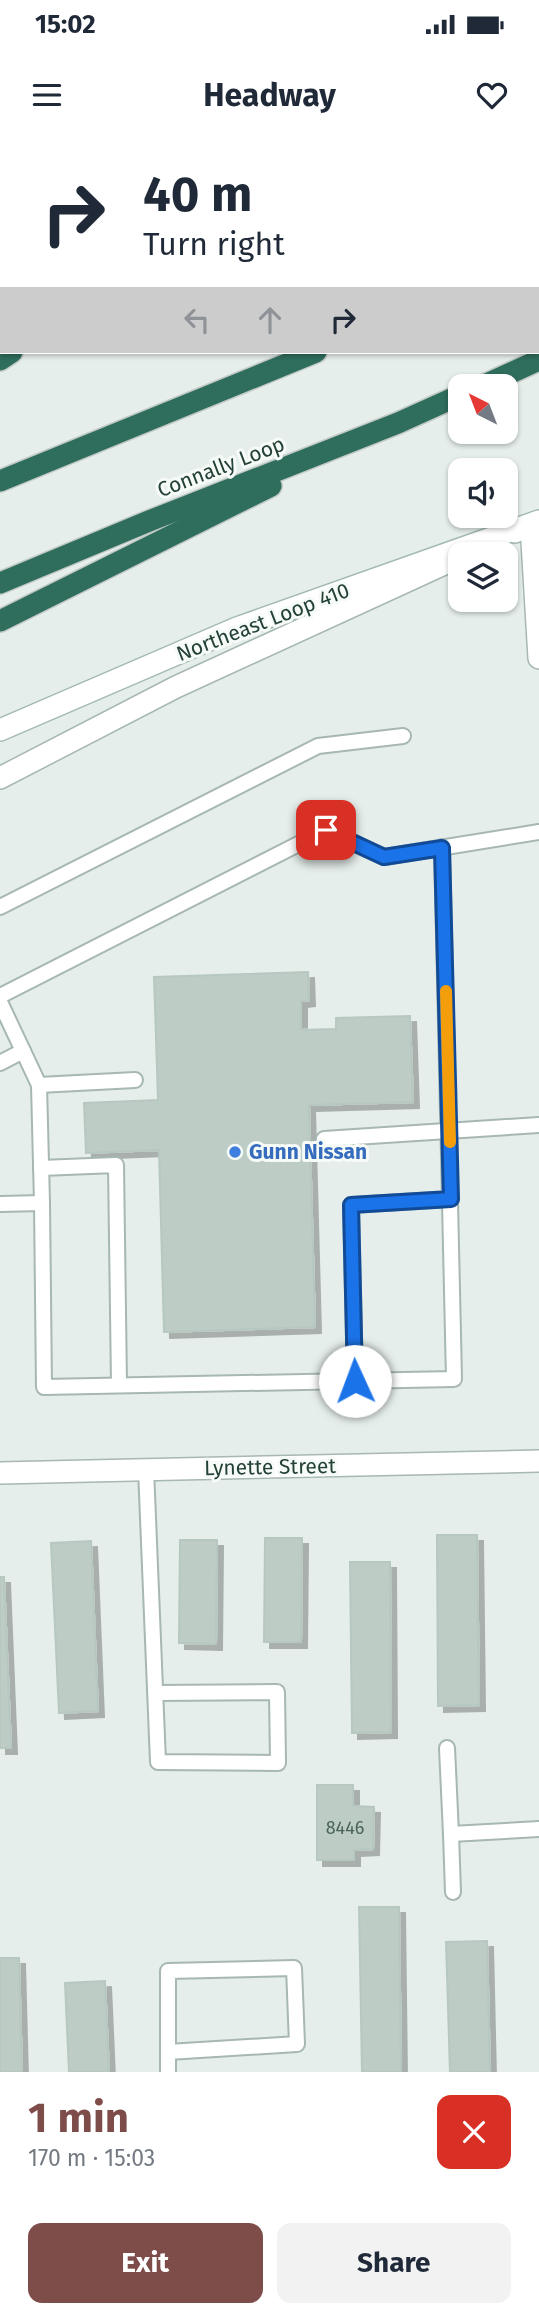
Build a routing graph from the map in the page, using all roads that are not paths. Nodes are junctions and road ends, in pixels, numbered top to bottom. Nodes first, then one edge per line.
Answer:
1 (311, 354) edge
2 (539, 360) edge
3 (508, 374) edge
4 (448, 401) edge
5 (398, 423) junction
6 (0, 481) edge
7 (535, 523) edge
8 (494, 542) edge
9 (448, 563) edge
10 (0, 583) edge
11 (0, 621) edge
12 (538, 625) edge
13 (539, 658) edge
14 (0, 730) edge
15 (402, 736) dead end
16 (0, 778) edge
17 (539, 832) edge
18 (442, 848) junction
19 (0, 907) edge
20 (0, 996) edge
21 (0, 1002) edge
22 (23, 1051) junction
23 (0, 1063) edge
24 (135, 1080) dead end
25 (39, 1085) junction
26 (539, 1125) edge
27 (450, 1132) junction
28 (324, 1139) dead end
29 (41, 1168) junction
30 (451, 1199) junction
31 (42, 1203) junction
32 (0, 1204) edge
33 (355, 1381) junction
34 (119, 1385) junction
35 (539, 1461) edge
36 (146, 1469) junction
37 (0, 1473) edge
38 (155, 1693) junction
39 (447, 1748) dead end
40 (539, 1829) edge
41 (451, 1834) junction
42 (453, 1892) dead end
43 (168, 2052) junction
44 (168, 2072) edge

1 - 6 highway
2 - 3 highway
4 - 5 highway, Connally Loop
5 - 10 highway, Connally Loop
5 - 11 highway
7 - 8 street, Northeast Loop 410
7 - 12 street
7 - 14 street, Northeast Loop 410
9 - 16 street, Northeast Loop 410
12 - 13 street
15 - 19 lane
17 - 18 lane
18 - 20 lane
18 - 27 lane
21 - 22 lane
22 - 23 lane
22 - 25 lane
24 - 25 lane
25 - 29 lane
26 - 27 lane
27 - 28 lane
27 - 30 lane
29 - 31 lane
29 - 34 lane
30 - 33 lane
30 - 33 lane
31 - 32 lane
31 - 34 lane
33 - 34 lane
35 - 36 street, Lynette Street
36 - 37 street, Lynette Street
36 - 38 lane
38 - 38 lane
39 - 41 lane
40 - 41 lane
41 - 42 lane
43 - 43 lane
43 - 44 lane

